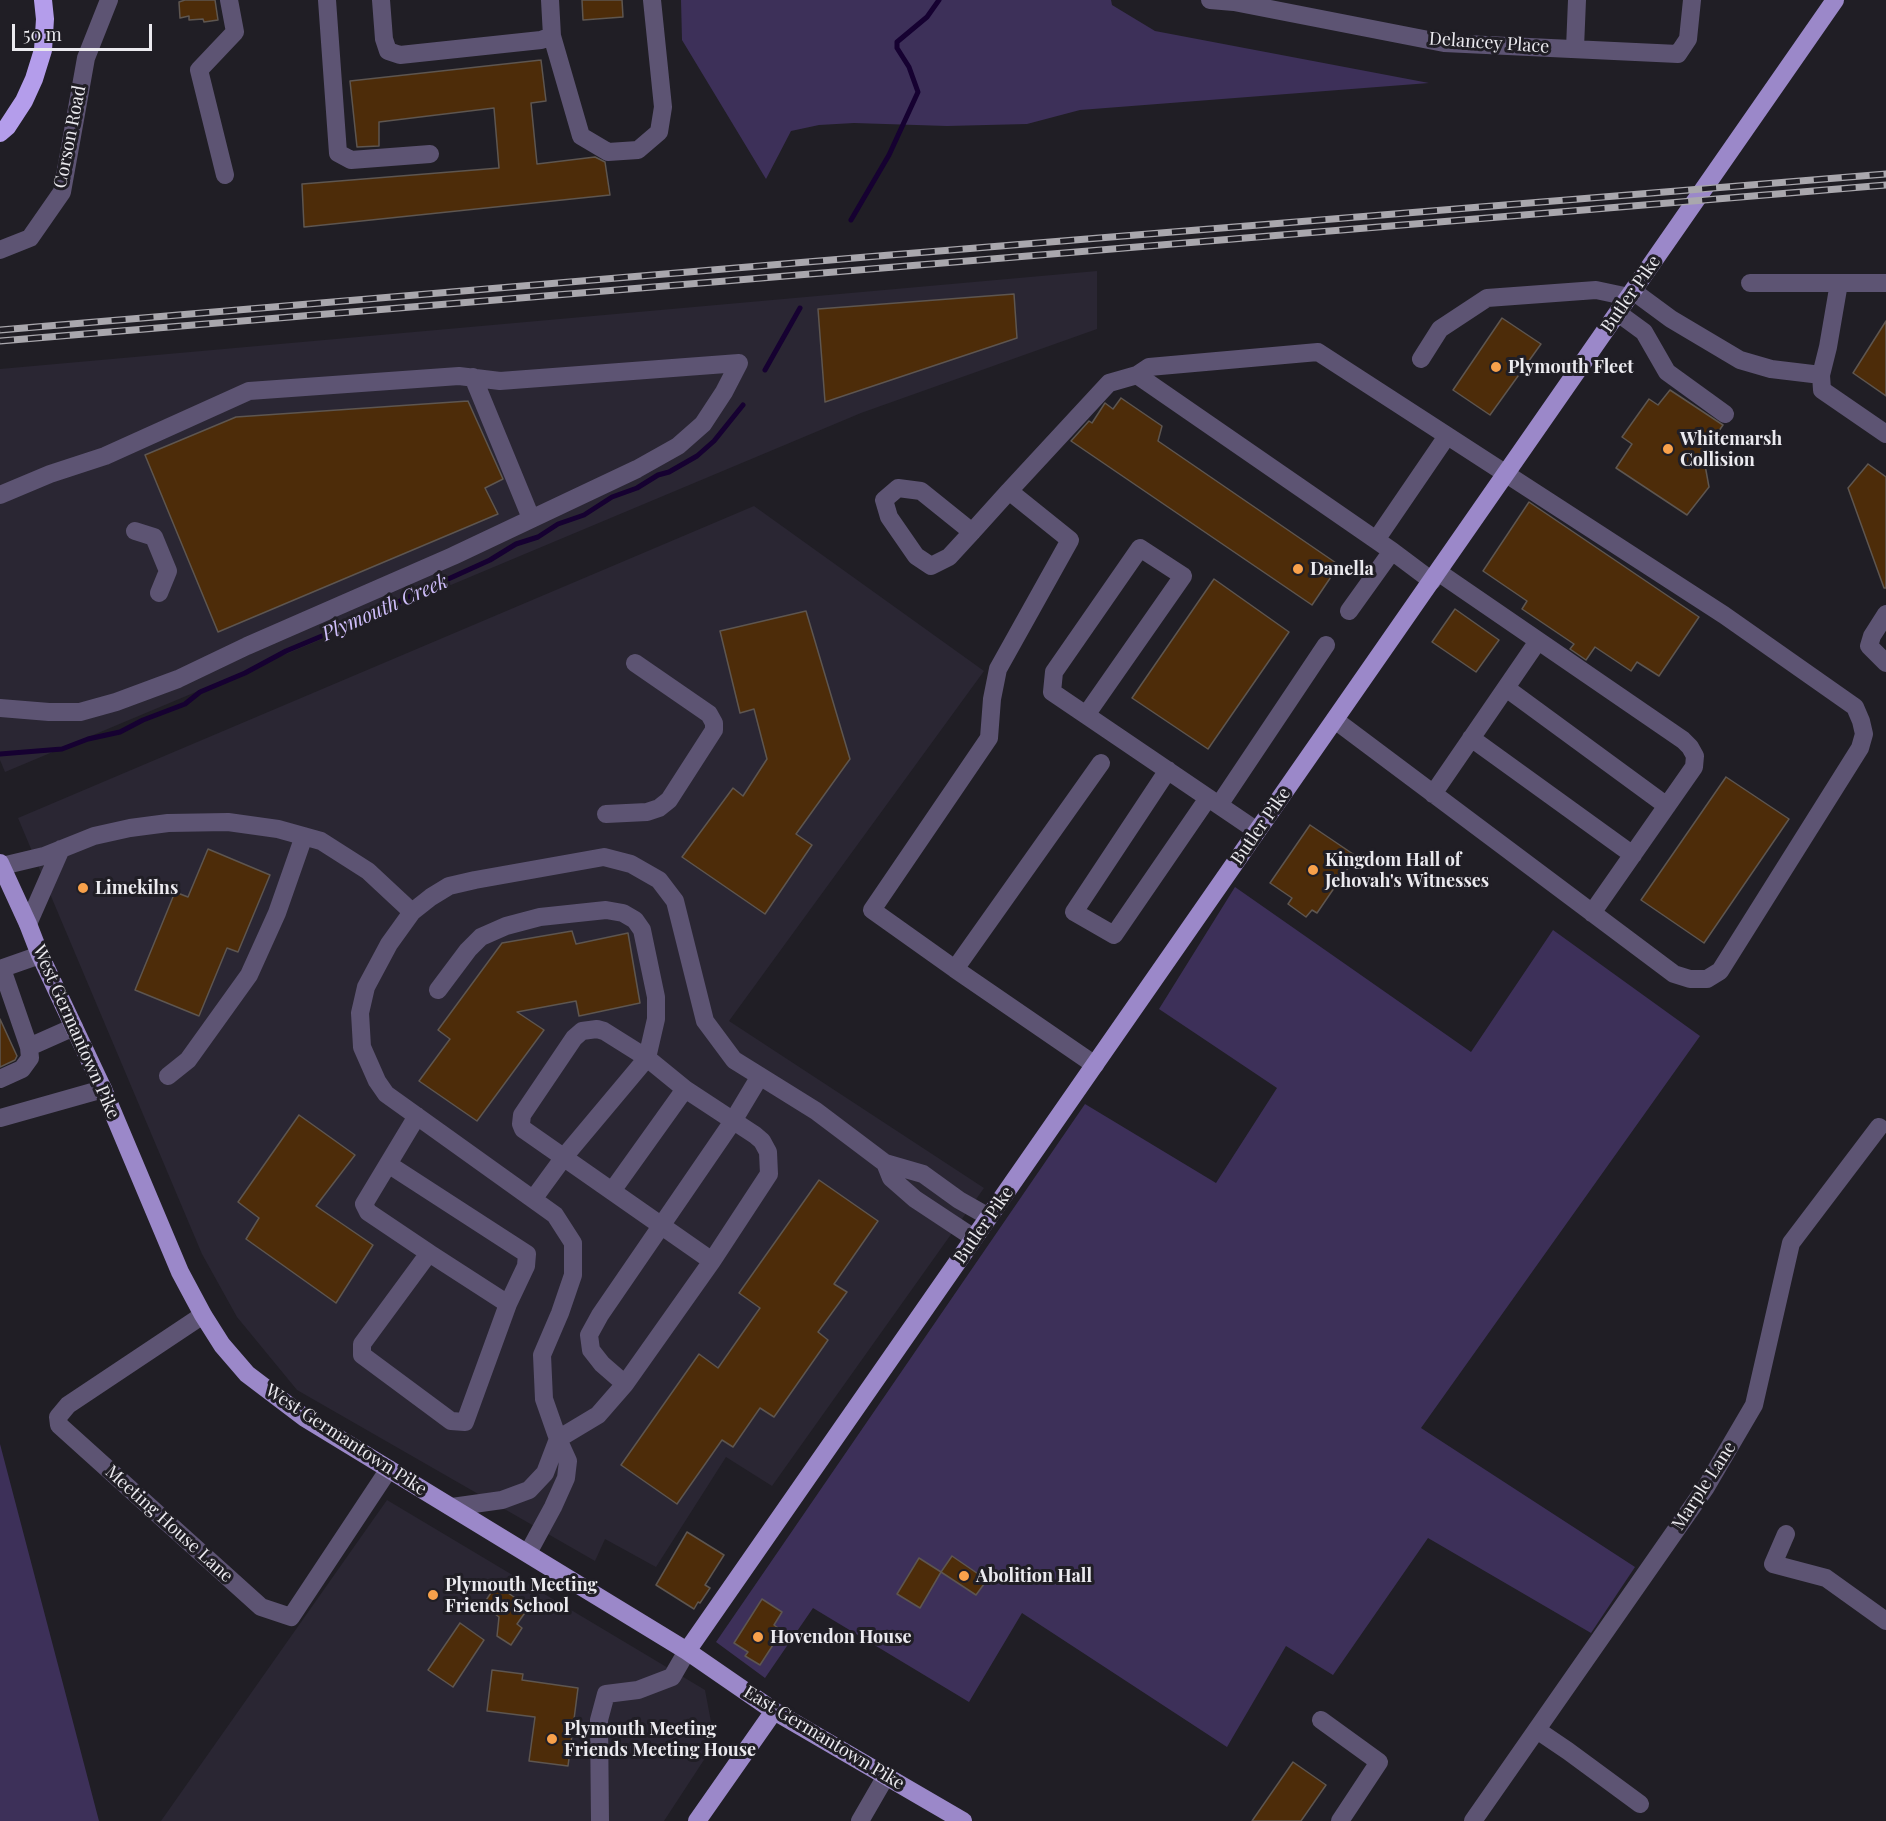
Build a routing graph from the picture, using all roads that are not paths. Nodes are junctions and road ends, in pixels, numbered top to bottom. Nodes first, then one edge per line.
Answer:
1 (43, 0) edge
2 (109, 0) edge
3 (229, 0) edge
4 (327, 0) edge
5 (381, 0) edge
6 (550, 0) edge
7 (652, 0) edge
8 (1210, 0) edge
9 (1577, 0) edge
10 (1692, 0) edge
11 (1836, 0) edge
12 (1234, 1) edge
13 (552, 36) junction
14 (1575, 48) junction
15 (0, 134) edge
16 (430, 154) dead end
17 (225, 175) dead end
18 (0, 250) edge
19 (1750, 283) dead end
20 (1839, 283) junction
21 (1886, 284) edge
22 (1631, 294) junction
23 (1618, 313) junction
24 (1421, 359) dead end
25 (1137, 375) junction
26 (1821, 375) junction
27 (473, 377) junction
28 (1725, 414) dead end
29 (1886, 434) edge
30 (1447, 436) junction
31 (1506, 474) junction
32 (1009, 491) junction
33 (0, 495) edge
34 (531, 518) junction
35 (135, 531) dead end
36 (972, 532) junction
37 (1376, 540) junction
38 (1392, 551) junction
39 (1435, 576) junction
40 (159, 593) dead end
41 (1349, 611) dead end
42 (1886, 614) edge
43 (1538, 641) junction
44 (1326, 645) dead end
45 (634, 663) dead end
46 (1886, 663) edge
47 (1506, 688) junction
48 (0, 708) edge
49 (1086, 715) junction
50 (1335, 720) junction
51 (1472, 738) junction
52 (1101, 763) dead end
53 (1168, 770) junction
54 (1433, 794) junction
55 (1214, 801) junction
56 (1667, 806) junction
57 (606, 814) dead end
58 (1257, 831) junction
59 (304, 837) junction
60 (61, 849) junction
61 (1633, 855) junction
62 (0, 866) edge
63 (412, 912) junction
64 (1592, 913) junction
65 (28, 924) junction
66 (40, 955) junction
67 (1, 969) edge
68 (955, 969) junction
69 (438, 990) dead end
70 (74, 1027) junction
71 (29, 1047) junction
72 (647, 1058) junction
73 (1095, 1065) junction
74 (168, 1076) dead end
75 (760, 1076) junction
76 (0, 1079) edge
77 (103, 1089) junction
78 (685, 1089) junction
79 (417, 1116) junction
80 (0, 1118) edge
81 (732, 1121) junction
82 (1879, 1127) dead end
83 (564, 1157) junction
84 (885, 1163) junction
85 (388, 1164) junction
86 (612, 1191) junction
87 (534, 1198) junction
88 (989, 1217) junction
89 (662, 1227) junction
90 (974, 1238) junction
91 (429, 1253) junction
92 (712, 1261) junction
93 (508, 1304) junction
94 (203, 1315) junction
95 (625, 1384) junction
96 (558, 1439) junction
97 (389, 1469) junction
98 (452, 1507) junction
99 (1786, 1534) dead end
100 (528, 1553) junction
101 (1886, 1621) edge
102 (687, 1651) junction
103 (774, 1711) junction
104 (1322, 1720) dead end
105 (1537, 1730) junction
106 (886, 1776) junction
107 (1640, 1804) dead end
108 (600, 1821) edge
109 (698, 1821) edge
110 (860, 1821) edge
111 (963, 1821) edge
112 (1340, 1821) edge
113 (1473, 1821) edge

1 - 15 highway
2 - 18 street, Corson Road
3 - 17 street
4 - 16 street
5 - 13 street
6 - 13 street
7 - 13 street
8 - 12 street, Delancey Place
9 - 14 street
10 - 14 street, Delancey Place
11 - 22 main road, Butler Pike
12 - 14 street, Delancey Place
19 - 20 street
20 - 21 street
20 - 26 street
22 - 23 main road, Butler Pike
22 - 24 street
22 - 26 street
23 - 28 street
23 - 31 main road, Butler Pike
25 - 30 street
25 - 32 street
25 - 37 street
26 - 29 street
27 - 33 street
27 - 34 street
27 - 34 street
30 - 31 street
30 - 37 street
31 - 39 main road, Butler Pike
31 - 64 street
32 - 36 street
32 - 68 street
34 - 48 street
35 - 40 street
36 - 36 street
37 - 38 street
38 - 39 street
38 - 41 street
39 - 43 street
39 - 50 main road, Butler Pike
42 - 46 street
43 - 47 street
43 - 56 street
44 - 55 street
45 - 57 street
47 - 51 street
47 - 56 street
49 - 49 street
49 - 53 street
50 - 54 street
50 - 58 main road, Butler Pike
51 - 54 street
51 - 61 street
52 - 68 street
53 - 55 street
53 - 55 street
54 - 64 street
55 - 58 street
56 - 61 street
58 - 73 main road, Butler Pike
59 - 60 street
59 - 63 street
59 - 74 street
60 - 62 street
60 - 65 street
61 - 64 street
62 - 65 main road, West Germantown Pike
63 - 75 street
63 - 79 street
65 - 66 main road, West Germantown Pike
66 - 67 street
66 - 70 main road, West Germantown Pike
67 - 71 street
68 - 73 street
69 - 72 street
70 - 71 street
70 - 77 main road, West Germantown Pike
71 - 76 street
72 - 78 street
72 - 83 street
72 - 83 street
73 - 88 main road, Butler Pike
75 - 81 street
75 - 84 street
77 - 80 street
77 - 94 main road, West Germantown Pike
78 - 81 street
78 - 86 street
79 - 85 street
79 - 87 street
81 - 89 street
81 - 92 street
82 - 105 street, Marple Lane
83 - 86 street
83 - 87 street
84 - 88 street
84 - 90 street
85 - 91 street
85 - 93 street
86 - 89 street
87 - 96 street
88 - 90 main road, Butler Pike
89 - 92 street
89 - 95 street
90 - 102 main road, Butler Pike
91 - 93 street
91 - 93 street
92 - 95 street
94 - 97 main road, West Germantown Pike
94 - 97 street, Meeting House Lane
95 - 96 street
96 - 98 street
96 - 100 street
97 - 98 main road, West Germantown Pike
98 - 100 main road, West Germantown Pike
99 - 101 street
100 - 102 main road, West Germantown Pike
102 - 103 main road, East Germantown Pike
102 - 108 street
103 - 106 main road, East Germantown Pike
103 - 109 main road
104 - 112 street
105 - 107 street
105 - 113 street, Marple Lane
106 - 110 street
106 - 111 main road, East Germantown Pike

